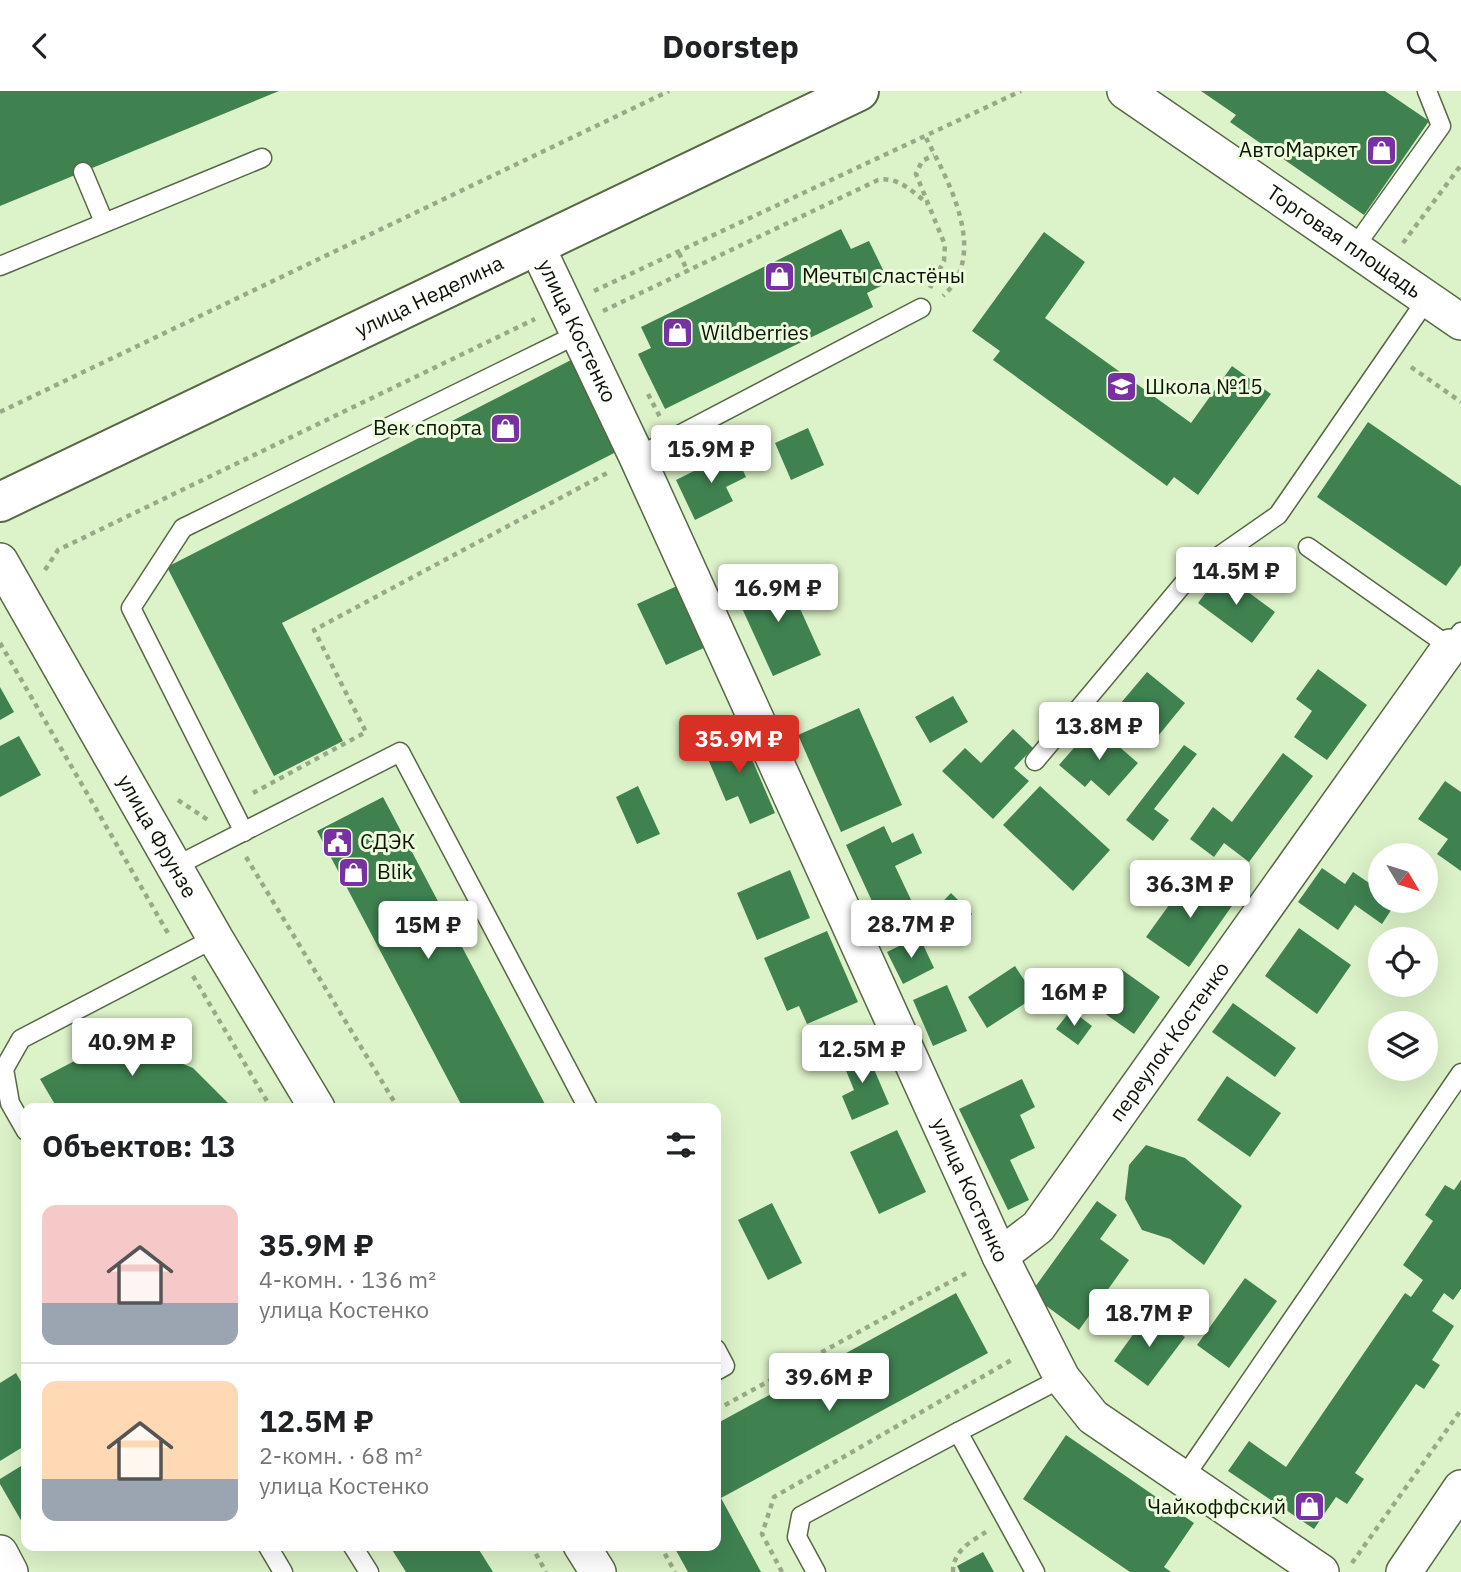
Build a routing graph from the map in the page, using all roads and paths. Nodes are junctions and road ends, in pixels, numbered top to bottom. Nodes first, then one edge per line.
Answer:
1 (669, 91) edge
2 (859, 91) edge
3 (1021, 91) edge
4 (1125, 91) edge
5 (1427, 91) edge
6 (926, 138) junction
7 (935, 155) junction
8 (262, 158) dead end
9 (1461, 165) edge
10 (83, 171) dead end
11 (928, 204) junction
12 (104, 222) junction
13 (537, 247) junction
14 (1354, 249) junction
15 (679, 253) junction
16 (0, 266) edge
17 (1384, 269) junction
18 (688, 272) junction
19 (1427, 299) junction
20 (921, 308) junction
21 (572, 322) junction
22 (1461, 322) edge
23 (1390, 352) junction
24 (1461, 402) edge
25 (0, 412) edge
26 (637, 457) junction
27 (0, 502) edge
28 (1308, 547) dead end
29 (0, 561) edge
30 (20, 596) junction
31 (0, 643) edge
32 (1457, 645) edge
33 (1035, 761) dead end
34 (258, 790) dead end
35 (244, 832) junction
36 (174, 867) junction
37 (215, 938) junction
38 (181, 955) junction
39 (1461, 1073) edge
40 (268, 1103) edge
41 (314, 1103) edge
42 (585, 1103) edge
43 (21, 1122) edge
44 (1000, 1256) junction
45 (1043, 1341) junction
46 (1062, 1378) junction
47 (933, 1403) dead end
48 (721, 1407) edge
49 (1461, 1410) edge
50 (958, 1432) junction
51 (1183, 1479) junction
52 (1461, 1488) edge
53 (1006, 1520) junction
54 (273, 1551) edge
55 (356, 1551) edge
56 (534, 1551) edge
57 (585, 1551) edge
58 (663, 1551) edge
59 (0, 1553) edge
60 (10, 1572) edge
61 (283, 1572) edge
62 (369, 1572) edge
63 (546, 1572) edge
64 (598, 1572) edge
65 (675, 1572) edge
66 (816, 1572) edge
67 (953, 1572) edge
68 (1035, 1572) edge
69 (1321, 1572) edge
70 (1346, 1572) edge
71 (1404, 1572) edge

1 - 25 path
2 - 13 main road, улица Неделина
3 - 6 path
4 - 14 street, Торговая площадь
5 - 14 lane
6 - 7 path
6 - 15 path
7 - 11 path
7 - 20 path
8 - 12 lane
9 - 17 path
10 - 12 lane
11 - 18 path
11 - 20 path
12 - 16 lane
13 - 21 street, улица Костенко
13 - 27 main road, улица Неделина
14 - 17 street, Торговая площадь
15 - 18 path
15 - 21 path
17 - 19 street, Торговая площадь
18 - 21 path
19 - 22 street, Торговая площадь
19 - 23 lane
20 - 26 lane
21 - 26 street, улица Костенко
21 - 30 path
21 - 35 lane
23 - 24 path
23 - 33 lane
26 - 34 path
26 - 44 street, улица Костенко
28 - 32 lane
29 - 30 street, улица Фрунзе
30 - 36 street, улица Фрунзе
31 - 38 path
32 - 44 street, переулок Костенко
35 - 36 lane
35 - 42 lane
36 - 37 street, улица Фрунзе
37 - 38 lane
37 - 41 street, улица Фрунзе
38 - 40 path
38 - 43 lane
39 - 51 lane
44 - 45 street, улица Костенко
44 - 48 path
45 - 46 street, улица Костенко
45 - 47 path
46 - 50 lane
46 - 51 street, улица Костенко
49 - 70 path
50 - 53 lane
50 - 66 lane
51 - 69 street, улица Костенко
52 - 71 street
53 - 67 path
53 - 68 lane
54 - 61 lane
55 - 62 lane
56 - 63 path
57 - 64 street
58 - 65 path
59 - 60 street

